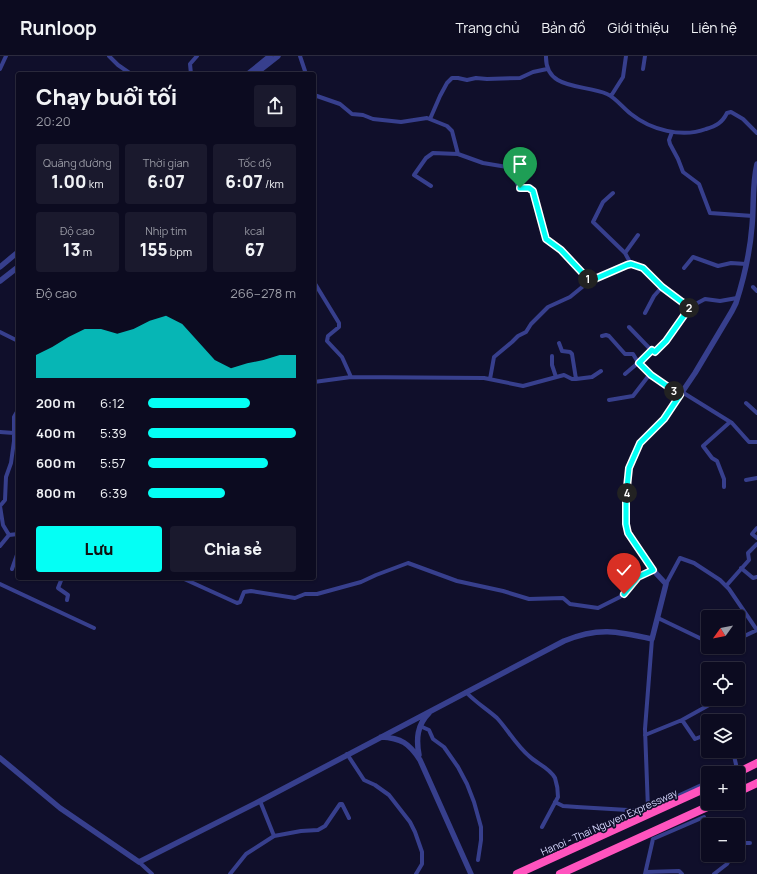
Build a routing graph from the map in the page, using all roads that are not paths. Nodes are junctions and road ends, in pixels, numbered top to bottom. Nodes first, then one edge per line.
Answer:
1 (6, 56) edge
2 (109, 56) edge
3 (197, 56) edge
4 (270, 56) edge
5 (278, 56) edge
6 (546, 56) edge
7 (626, 56) edge
8 (645, 56) edge
9 (301, 60) edge
10 (0, 69) edge
11 (547, 69) junction
12 (643, 69) dead end
13 (128, 72) edge
14 (191, 72) edge
15 (250, 72) edge
16 (258, 72) edge
17 (305, 72) edge
18 (316, 96) edge
19 (611, 96) junction
20 (430, 119) junction
21 (672, 132) junction
22 (757, 133) edge
23 (458, 154) junction
24 (757, 164) edge
25 (431, 186) dead end
26 (613, 193) dead end
27 (753, 216) junction
28 (638, 235) dead end
29 (624, 253) junction
30 (16, 254) edge
31 (631, 264) junction
32 (746, 264) junction
33 (0, 267) edge
34 (684, 268) dead end
35 (16, 269) edge
36 (0, 281) edge
37 (590, 281) junction
38 (316, 285) edge
39 (662, 287) junction
40 (753, 288) dead end
41 (757, 291) edge
42 (737, 298) junction
43 (690, 307) junction
44 (646, 313) dead end
45 (629, 327) dead end
46 (0, 332) edge
47 (602, 336) dead end
48 (16, 340) edge
49 (560, 343) dead end
50 (652, 350) junction
51 (552, 356) dead end
52 (639, 363) junction
53 (601, 371) dead end
54 (625, 374) dead end
55 (650, 374) junction
56 (351, 377) junction
57 (556, 377) junction
58 (490, 379) junction
59 (576, 379) junction
60 (316, 382) edge
61 (681, 393) junction
62 (609, 400) dead end
63 (746, 403) dead end
64 (16, 414) edge
65 (757, 414) edge
66 (730, 422) junction
67 (0, 432) edge
68 (14, 433) junction
69 (757, 442) edge
70 (757, 478) edge
71 (746, 480) dead end
72 (724, 487) dead end
73 (757, 528) edge
74 (16, 534) edge
75 (9, 535) junction
76 (757, 538) edge
77 (757, 544) edge
78 (0, 546) edge
79 (16, 558) edge
80 (742, 568) junction
81 (12, 569) dead end
82 (653, 570) junction
83 (757, 577) edge
84 (61, 580) edge
85 (186, 580) edge
86 (666, 584) junction
87 (726, 586) junction
88 (1, 587) edge
89 (67, 600) dead end
90 (658, 618) junction
91 (94, 628) dead end
92 (757, 630) edge
93 (745, 636) edge
94 (652, 639) junction
95 (701, 639) edge
96 (466, 692) junction
97 (707, 706) edge
98 (432, 710) junction
99 (682, 720) junction
100 (420, 726) junction
101 (645, 735) junction
102 (381, 737) junction
103 (701, 737) edge
104 (347, 754) junction
105 (0, 759) edge
106 (757, 759) edge
107 (420, 760) junction
108 (757, 763) edge
109 (745, 766) edge
110 (745, 768) edge
111 (757, 783) edge
112 (701, 785) edge
113 (745, 789) edge
114 (701, 790) edge
115 (260, 801) junction
116 (555, 802) junction
117 (648, 809) junction
118 (701, 810) edge
119 (704, 817) dead end
120 (349, 818) dead end
121 (542, 827) dead end
122 (274, 836) junction
123 (745, 843) edge
124 (750, 843) dead end
125 (478, 860) dead end
126 (139, 862) junction
127 (728, 862) edge
128 (646, 873) edge
129 (152, 874) edge
130 (230, 874) edge
131 (416, 874) edge
132 (472, 874) edge
133 (517, 874) edge
134 (560, 874) edge
135 (682, 874) edge
136 (714, 874) edge

1 - 10 street
2 - 13 street
3 - 14 street
4 - 15 street
5 - 16 street
6 - 11 street
7 - 19 street
8 - 12 street
9 - 17 street
11 - 19 street
11 - 20 street
18 - 20 street
19 - 21 street
20 - 23 street
21 - 22 street
21 - 27 street
23 - 25 street
23 - 37 street
24 - 27 street
26 - 29 street
27 - 32 street
28 - 29 street
29 - 31 street
30 - 33 street
31 - 37 street
31 - 39 street
32 - 34 street
32 - 42 street
35 - 36 street
37 - 58 street
38 - 56 street
39 - 43 street
39 - 44 street
40 - 41 street
42 - 43 street
42 - 61 street
43 - 50 street
45 - 50 street
46 - 48 street
47 - 52 street
49 - 59 street
50 - 52 street
51 - 57 street
52 - 54 street
52 - 55 street
53 - 59 street
55 - 61 street
55 - 62 street
56 - 58 street
56 - 60 street
57 - 58 street
57 - 59 street
61 - 66 street
61 - 82 street
63 - 65 street
64 - 68 street
66 - 69 street
66 - 72 street
67 - 68 street
68 - 75 street
70 - 71 street
73 - 76 street
74 - 75 street
75 - 78 street
77 - 80 street
79 - 81 street
80 - 83 street
80 - 87 street
82 - 85 street
82 - 86 street
84 - 89 street
86 - 87 street
86 - 90 street
87 - 92 street
88 - 91 street
90 - 94 street
90 - 95 street
92 - 93 street
94 - 96 street
94 - 101 street
96 - 98 street
96 - 116 street
97 - 99 street
98 - 100 street
98 - 102 street
99 - 101 street
99 - 103 street
100 - 107 street
100 - 125 street
101 - 117 street
102 - 104 street
102 - 107 street
104 - 115 street
104 - 131 street
105 - 126 street
106 - 109 street
107 - 132 street
108 - 110 highway
111 - 113 highway
112 - 117 street
114 - 133 highway, Hanoi - Thai Nguyen Expressway
115 - 122 street
115 - 126 street
116 - 117 street
116 - 121 street
118 - 134 highway
119 - 128 street
120 - 122 street
122 - 130 street
123 - 124 street
126 - 129 street
127 - 136 street
128 - 135 street

